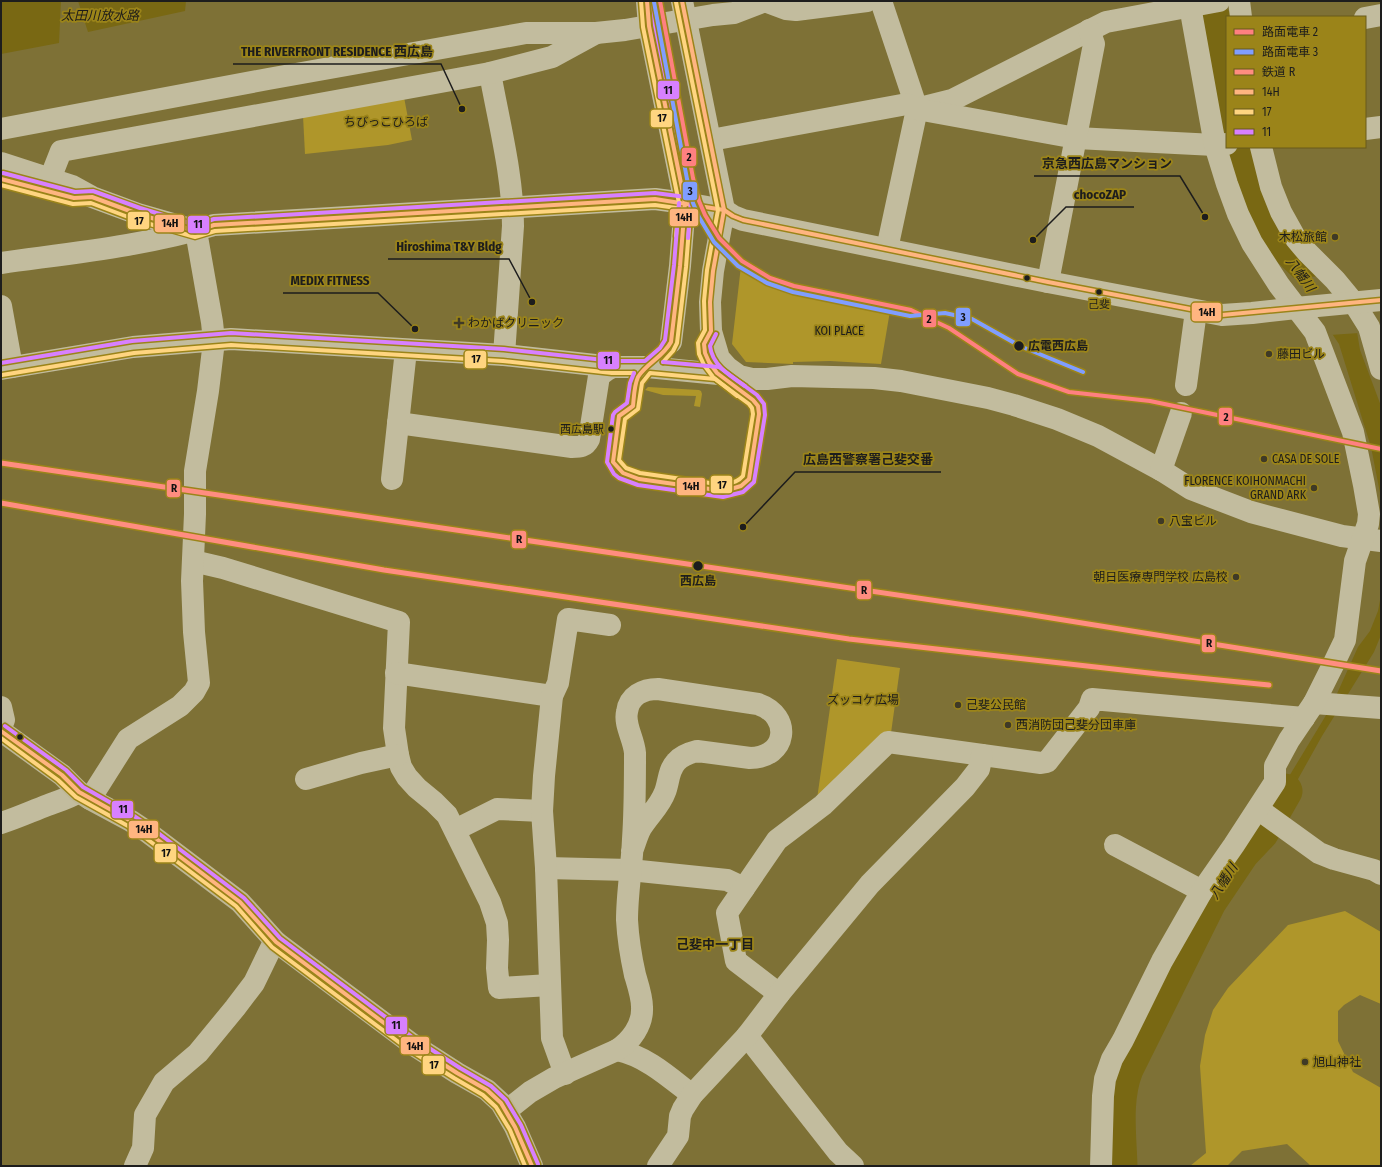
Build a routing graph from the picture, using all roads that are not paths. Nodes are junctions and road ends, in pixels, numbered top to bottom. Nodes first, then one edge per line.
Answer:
1 (647, 1) edge
2 (765, 1) edge
3 (867, 1) edge
4 (881, 1) edge
5 (1218, 1) edge
6 (1239, 1) edge
7 (1194, 5) junction
8 (684, 10) edge
9 (1381, 15) edge
10 (1241, 16) edge
11 (1366, 18) edge
12 (649, 26) junction
13 (1089, 30) junction
14 (596, 33) junction
15 (490, 73) junction
16 (918, 109) junction
17 (1381, 127) edge
18 (1, 129) edge
19 (1366, 129) edge
20 (1076, 138) junction
21 (710, 140) junction
22 (1222, 144) edge
23 (1261, 148) edge
24 (1, 163) edge
25 (1, 179) edge
26 (50, 179) junction
27 (92, 197) junction
28 (685, 203) junction
29 (513, 207) junction
30 (724, 210) junction
31 (196, 231) junction
32 (887, 249) junction
33 (1, 263) edge
34 (1048, 282) junction
35 (1381, 300) edge
36 (1348, 303) junction
37 (1, 306) edge
38 (1304, 307) junction
39 (1196, 311) junction
40 (214, 341) junction
41 (406, 350) junction
42 (504, 355) junction
43 (613, 367) junction
44 (647, 367) junction
45 (6, 368) edge
46 (1381, 369) edge
47 (739, 376) junction
48 (1186, 385) dead end
49 (1181, 413) dead end
50 (398, 423) junction
51 (1161, 470) junction
52 (392, 479) dead end
53 (1372, 540) edge
54 (193, 561) junction
55 (610, 625) dead end
56 (396, 673) junction
57 (552, 696) junction
58 (1, 707) edge
59 (1323, 708) junction
60 (1381, 708) edge
61 (1, 727) edge
62 (1, 731) edge
63 (398, 755) junction
64 (982, 755) junction
65 (306, 779) dead end
66 (85, 795) junction
67 (542, 811) junction
68 (1267, 816) junction
69 (1, 823) edge
70 (455, 830) junction
71 (1115, 845) dead end
72 (631, 861) junction
73 (546, 868) junction
74 (1381, 874) edge
75 (744, 888) junction
76 (1202, 891) junction
77 (276, 942) junction
78 (550, 985) junction
79 (779, 994) junction
80 (747, 1036) junction
81 (617, 1050) junction
82 (565, 1074) junction
83 (692, 1095) junction
84 (506, 1111) junction
85 (135, 1166) edge
86 (532, 1166) edge
87 (658, 1166) edge
88 (853, 1166) edge
89 (1101, 1166) edge

1 - 12 street
2 - 3 street
2 - 8 street
4 - 16 street
5 - 7 street
6 - 10 street
7 - 13 street
7 - 22 street
8 - 12 street
8 - 21 street
9 - 11 street
12 - 14 street
12 - 28 street
13 - 16 street
13 - 20 street
14 - 15 street
14 - 18 street
15 - 26 street
15 - 29 street
16 - 20 street
16 - 21 street
16 - 32 street
17 - 19 street
20 - 22 street
20 - 34 street
21 - 30 street
22 - 38 street
23 - 36 street
24 - 26 street
25 - 27 street
26 - 27 street
27 - 31 street
28 - 29 street
28 - 30 street
28 - 44 street
29 - 31 street
29 - 42 street
30 - 32 street
30 - 47 street
31 - 33 street
31 - 40 street
32 - 34 street
34 - 39 street
35 - 36 street
36 - 38 street
36 - 46 street
37 - 45 street
38 - 39 street
38 - 53 street
39 - 48 street
40 - 41 street
40 - 45 street
40 - 54 street
41 - 42 street
41 - 50 street
42 - 43 street
43 - 44 street
43 - 50 street
44 - 47 street
47 - 51 street
49 - 51 street
50 - 52 street
51 - 53 street
53 - 59 street
54 - 56 street
54 - 66 street
55 - 57 street
56 - 57 street
56 - 63 street
57 - 67 street
58 - 61 street
59 - 60 street
59 - 64 street
59 - 68 street
62 - 66 main road
63 - 65 street
63 - 70 street
64 - 75 street
64 - 79 street
66 - 69 street
66 - 77 main road
67 - 70 street
67 - 73 street
68 - 74 street
68 - 76 street
70 - 78 street
71 - 76 street
72 - 72 street
72 - 73 street
72 - 75 street
72 - 81 street
73 - 78 street
75 - 79 street
76 - 89 street
77 - 84 main road
77 - 85 street
78 - 82 street
79 - 80 street
80 - 83 street
80 - 88 street
81 - 82 street
81 - 83 street
82 - 84 street
83 - 87 street
84 - 86 main road

